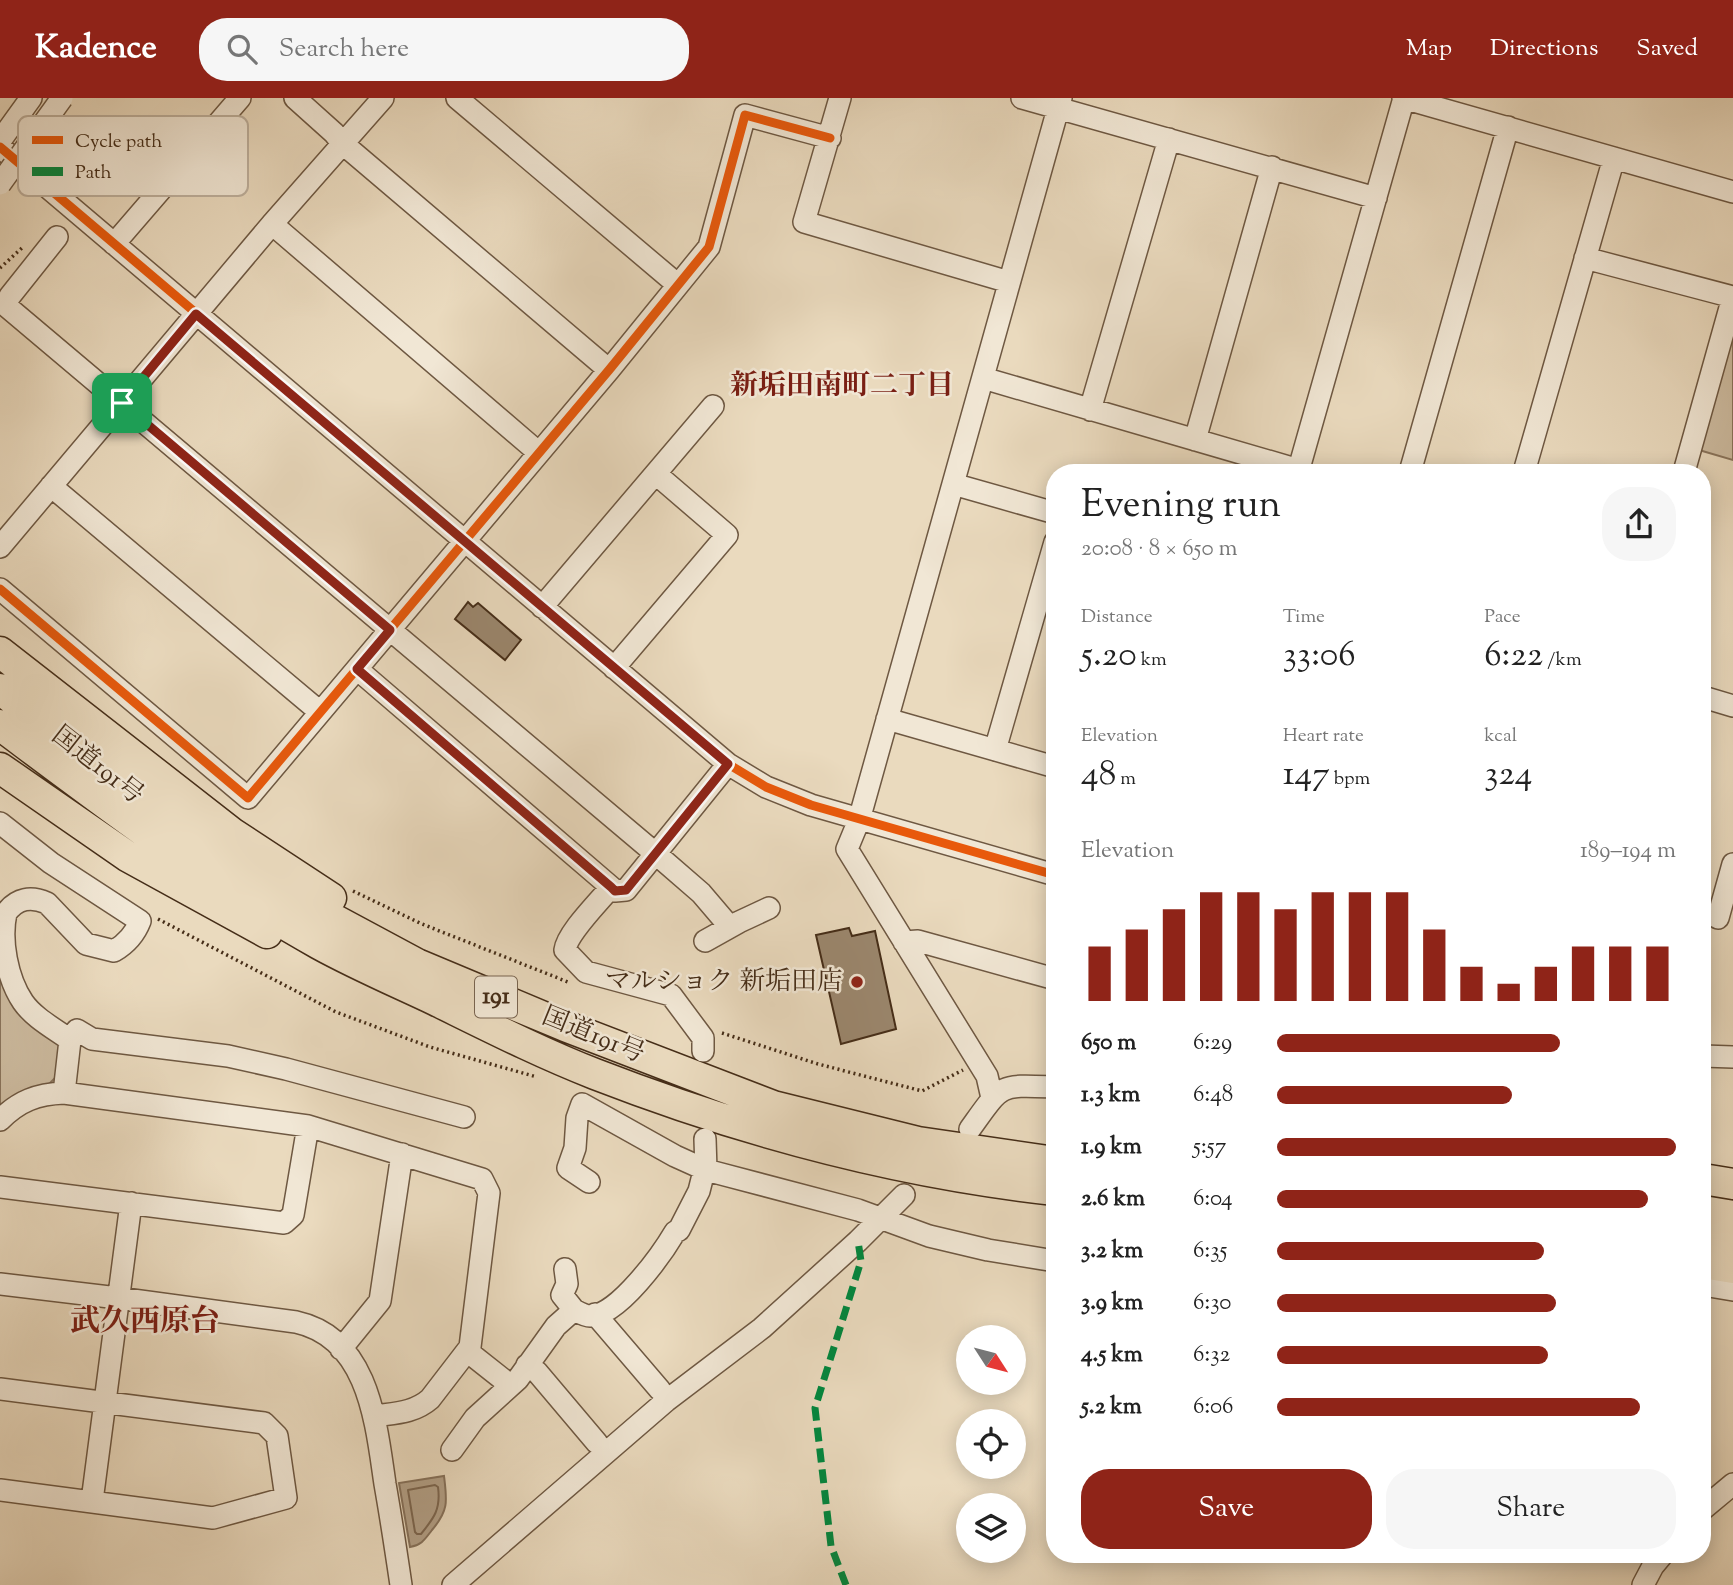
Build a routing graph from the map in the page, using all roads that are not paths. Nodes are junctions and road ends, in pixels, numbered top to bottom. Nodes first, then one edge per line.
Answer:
1 (31, 98) edge
2 (62, 98) edge
3 (240, 98) edge
4 (295, 98) edge
5 (383, 98) edge
6 (457, 98) edge
7 (840, 98) edge
8 (1022, 98) edge
9 (1404, 98) edge
10 (1059, 103) edge
11 (18, 116) edge
12 (18, 116) edge
13 (49, 116) edge
14 (224, 116) edge
15 (1508, 127) junction
16 (830, 138) junction
17 (1168, 139) junction
18 (0, 141) edge
19 (342, 143) junction
20 (0, 147) edge
21 (1614, 158) junction
22 (18, 159) edge
23 (18, 162) edge
24 (1272, 167) junction
25 (0, 184) edge
26 (1733, 192) edge
27 (58, 196) edge
28 (155, 196) edge
29 (1376, 198) junction
30 (272, 224) junction
31 (57, 237) dead end
32 (114, 244) junction
33 (1585, 258) junction
34 (1009, 282) junction
35 (678, 285) junction
36 (1733, 297) edge
37 (196, 314) junction
38 (609, 370) junction
39 (983, 378) junction
40 (122, 403) junction
41 (713, 406) dead end
42 (1090, 410) junction
43 (1195, 440) junction
44 (539, 453) junction
45 (1275, 464) edge
46 (1300, 464) edge
47 (1412, 464) edge
48 (1526, 464) edge
49 (1686, 464) edge
50 (656, 474) junction
51 (953, 484) junction
52 (51, 486) junction
53 (1046, 510) edge
54 (463, 541) junction
55 (0, 547) edge
56 (1046, 573) edge
57 (0, 589) edge
58 (542, 607) junction
59 (390, 630) junction
60 (0, 652) edge
61 (614, 668) junction
62 (357, 669) junction
63 (0, 689) edge
64 (1711, 699) edge
65 (1733, 706) edge
66 (320, 712) junction
67 (887, 719) junction
68 (0, 725) edge
69 (995, 750) junction
70 (728, 764) junction
71 (1046, 764) edge
72 (0, 768) edge
73 (859, 820) junction
74 (0, 823) edge
75 (656, 853) junction
76 (1733, 864) edge
77 (1046, 872) edge
78 (611, 887) junction
79 (769, 908) dead end
80 (1718, 917) edge
81 (730, 927) junction
82 (705, 941) dead end
83 (376, 942) junction
84 (904, 942) junction
85 (1046, 977) edge
86 (70, 1040) junction
87 (531, 1046) junction
88 (703, 1051) dead end
89 (1711, 1056) edge
90 (1733, 1057) edge
91 (1046, 1087) edge
92 (64, 1093) junction
93 (992, 1098) junction
94 (464, 1117) dead end
95 (0, 1120) edge
96 (308, 1126) junction
97 (970, 1129) dead end
98 (705, 1139) dead end
99 (401, 1154) junction
100 (1046, 1161) edge
101 (704, 1174) junction
102 (1711, 1181) edge
103 (589, 1182) dead end
104 (1733, 1184) edge
105 (0, 1187) edge
106 (1046, 1189) edge
107 (905, 1195) dead end
108 (131, 1203) junction
109 (1711, 1212) edge
110 (1733, 1216) edge
111 (882, 1218) junction
112 (1711, 1237) edge
113 (1733, 1240) edge
114 (1046, 1260) edge
115 (1711, 1264) edge
116 (1733, 1268) edge
117 (565, 1269) dead end
118 (0, 1284) edge
119 (1711, 1286) edge
120 (1733, 1290) edge
121 (118, 1298) junction
122 (574, 1310) junction
123 (595, 1314) junction
124 (341, 1349) junction
125 (467, 1351) junction
126 (532, 1368) junction
127 (510, 1385) junction
128 (0, 1389) edge
129 (660, 1390) dead end
130 (105, 1402) junction
131 (375, 1416) junction
132 (597, 1443) dead end
133 (452, 1450) dead end
134 (1733, 1484) edge
135 (0, 1490) edge
136 (92, 1501) junction
137 (1711, 1502) edge
138 (1656, 1563) edge
139 (401, 1585) edge
140 (453, 1585) edge
141 (1643, 1585) edge

1 - 12 street
2 - 13 street, bridge
3 - 14 street
4 - 19 street
5 - 19 street
6 - 35 street
7 - 16 street
8 - 10 street
9 - 15 street
9 - 29 street
10 - 17 street
10 - 34 street
11 - 18 street
15 - 21 street
15 - 47 street
16 - 34 street
16 - 35 street
17 - 24 street
17 - 42 street
19 - 30 street
19 - 38 street
20 - 23 street
21 - 26 street
21 - 33 street
22 - 25 street, bridge
24 - 29 street
24 - 43 street
27 - 32 street
28 - 32 street
29 - 46 street
30 - 37 street
30 - 44 street
31 - 40 street
32 - 37 street
33 - 36 street
33 - 48 street
34 - 39 street
35 - 38 street
36 - 49 street
37 - 40 street
37 - 54 street
38 - 44 street
39 - 42 street
39 - 51 street
40 - 52 street
40 - 59 street
41 - 50 street
42 - 43 street
43 - 45 street
44 - 54 street
50 - 58 street
50 - 61 street
51 - 53 street
51 - 67 street
52 - 55 street
52 - 66 street
54 - 58 street
54 - 59 street
56 - 69 street
57 - 66 street
58 - 61 street
59 - 62 street
59 - 75 street
60 - 83 highway
61 - 70 street
62 - 66 street
62 - 78 street
63 - 83 highway, 国道191号 / 191
64 - 65 street
67 - 69 street
67 - 73 street
68 - 87 highway, 国道191号 / 191
69 - 71 street
70 - 73 street
70 - 75 street
72 - 87 highway
73 - 77 street
73 - 84 street
74 - 86 street
75 - 78 street
75 - 81 street
76 - 80 street
78 - 88 street
79 - 81 street
81 - 82 street
83 - 100 highway, 国道191号 / 191
84 - 85 street
84 - 93 street
86 - 92 street
86 - 94 street
87 - 106 highway, 国道191号 / 191
89 - 90 street
91 - 93 street
92 - 95 street
92 - 96 street
93 - 97 street
96 - 99 street
96 - 108 street
98 - 101 street
99 - 124 street
99 - 125 street
101 - 103 street
101 - 111 street
101 - 123 street
102 - 104 highway
105 - 108 street
107 - 111 street
108 - 121 street
109 - 110 highway
111 - 114 street
111 - 140 street
112 - 113 highway
115 - 116 highway
117 - 122 street
118 - 121 street
119 - 120 street
121 - 124 street
121 - 130 street
122 - 123 street
122 - 126 street
123 - 129 street
124 - 131 street
125 - 127 street
125 - 131 street
126 - 127 street
126 - 132 street
127 - 133 street
128 - 130 street
130 - 136 street
130 - 136 street
131 - 139 street
134 - 137 street
135 - 136 street
138 - 141 street

